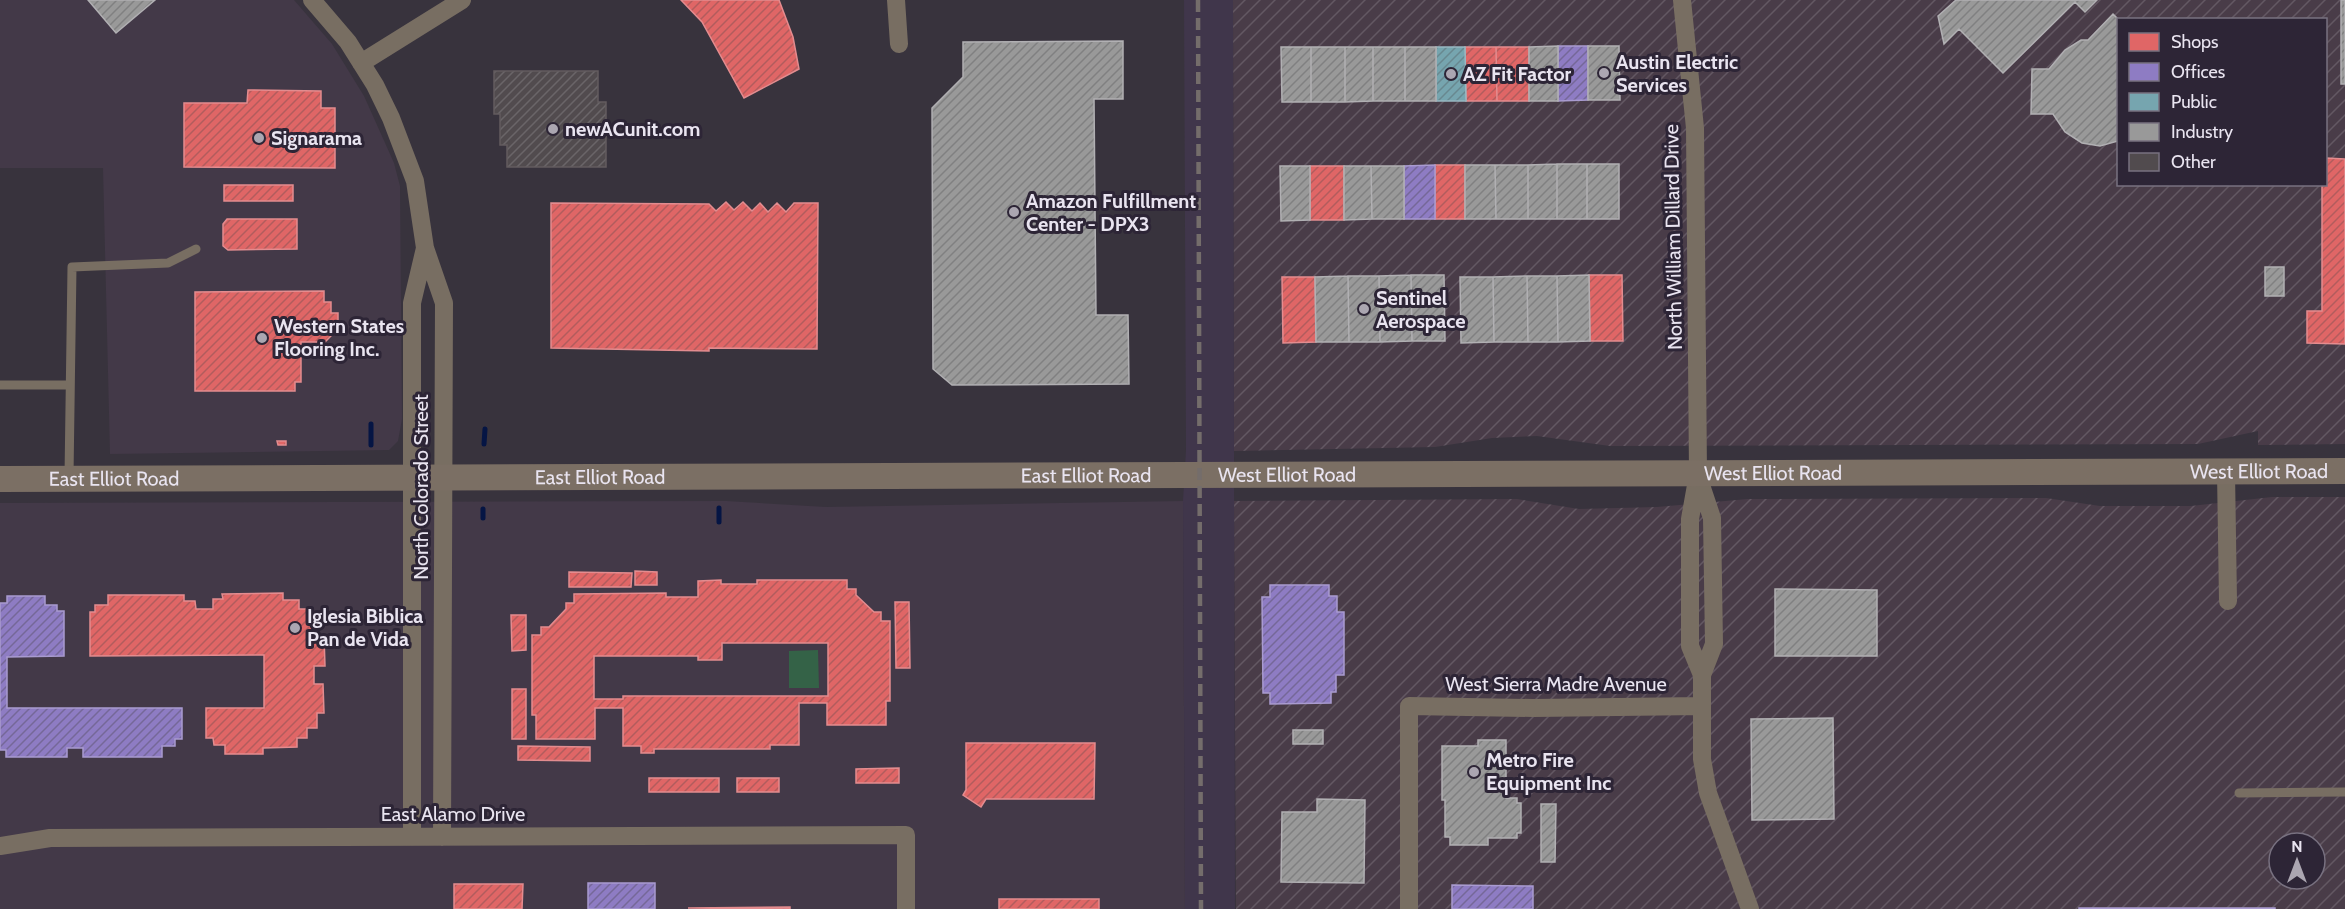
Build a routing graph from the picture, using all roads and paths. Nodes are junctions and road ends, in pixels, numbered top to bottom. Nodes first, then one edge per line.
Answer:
1 (312, 0) edge
2 (462, 0) edge
3 (896, 0) edge
4 (1682, 0) edge
5 (899, 44) dead end
6 (362, 63) junction
7 (425, 248) junction
8 (196, 249) dead end
9 (0, 385) edge
10 (70, 385) junction
11 (2345, 471) edge
12 (2226, 472) junction
13 (1698, 474) junction
14 (1200, 475) joint
15 (412, 477) junction
16 (444, 477) junction
17 (0, 479) edge
18 (69, 479) junction
19 (2228, 601) dead end
20 (1702, 706) junction
21 (2345, 792) edge
22 (2240, 793) dead end
23 (412, 837) junction
24 (442, 837) junction
25 (0, 846) edge
26 (906, 909) edge
27 (1409, 909) edge
28 (1750, 909) edge

1 - 6 street, North Colorado Street
2 - 6 street
3 - 5 street
4 - 13 street, North William Dillard Drive
6 - 7 street, North Colorado Street
7 - 15 street, North Colorado Street
7 - 16 street, North Colorado Street
8 - 10 lane
9 - 10 lane
10 - 18 lane
11 - 12 main road, West Elliot Road
12 - 13 main road, West Elliot Road
12 - 19 street
13 - 14 main road, West Elliot Road
13 - 20 street, North William Dillard Drive
14 - 16 main road, East Elliot Road
15 - 16 main road, East Elliot Road
15 - 18 main road, East Elliot Road
15 - 23 street, North Colorado Street
16 - 24 street, North Colorado Street
17 - 18 main road, East Elliot Road
20 - 27 street, West Sierra Madre Avenue
20 - 28 street
21 - 22 lane
23 - 24 street, East Alamo Drive
23 - 25 street, East Alamo Drive
24 - 26 street, East Alamo Drive

